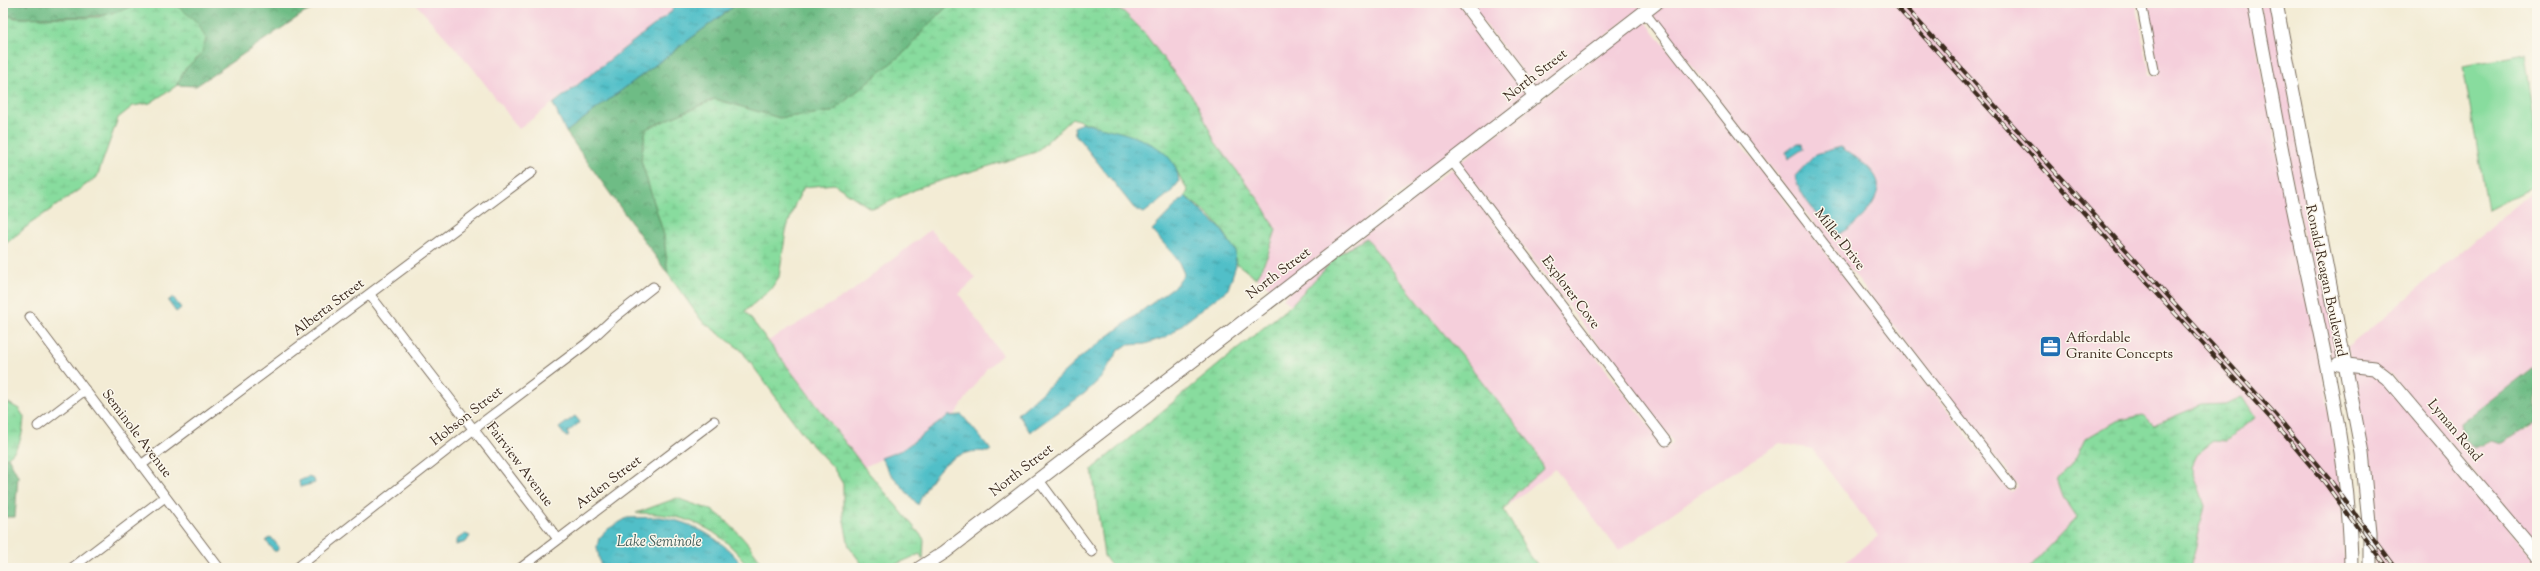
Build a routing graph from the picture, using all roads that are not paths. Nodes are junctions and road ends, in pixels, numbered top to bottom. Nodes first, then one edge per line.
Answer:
1 (1464, 3) edge
2 (1656, 3) edge
3 (2141, 3) edge
4 (2254, 3) edge
5 (2276, 3) edge
6 (1644, 12) junction
7 (2154, 70) dead end
8 (1536, 97) junction
9 (1452, 161) junction
10 (532, 172) dead end
11 (653, 287) dead end
12 (370, 295) junction
13 (30, 317) dead end
14 (2326, 364) junction
15 (2346, 364) junction
16 (85, 390) junction
17 (714, 421) dead end
18 (38, 426) dead end
19 (474, 429) junction
20 (1666, 441) dead end
21 (141, 465) junction
22 (1038, 479) junction
23 (2011, 485) dead end
24 (165, 497) junction
25 (558, 539) junction
26 (1092, 552) dead end
27 (2537, 555) edge
28 (72, 568) edge
29 (219, 568) edge
30 (297, 568) edge
31 (521, 568) edge
32 (920, 568) edge
33 (2351, 568) edge
34 (2370, 568) edge

1 - 8 street
2 - 6 street, North Street
3 - 7 street
4 - 14 street, Ronald Reagan Boulevard
5 - 15 street, Ronald Reagan Boulevard
6 - 8 street, North Street
6 - 23 street, Miller Drive
8 - 9 street, North Street
9 - 20 street, Explorer Cove
9 - 22 street, North Street
10 - 12 street, Alberta Street
11 - 19 street, Hobson Street
12 - 19 street, Fairview Avenue
12 - 21 street, Alberta Street
13 - 16 street, Seminole Avenue
14 - 15 street, Lyman Road
14 - 33 street, Ronald Reagan Boulevard
15 - 27 street, Lyman Road
15 - 34 street, Ronald Reagan Boulevard
16 - 18 street
16 - 21 street, Seminole Avenue
17 - 25 street, Arden Street
19 - 25 street, Fairview Avenue
19 - 30 street, Hobson Street
21 - 24 street, Seminole Avenue
22 - 26 street
22 - 32 street, North Street
24 - 28 street
24 - 29 street, Seminole Avenue
25 - 31 street, Arden Street

